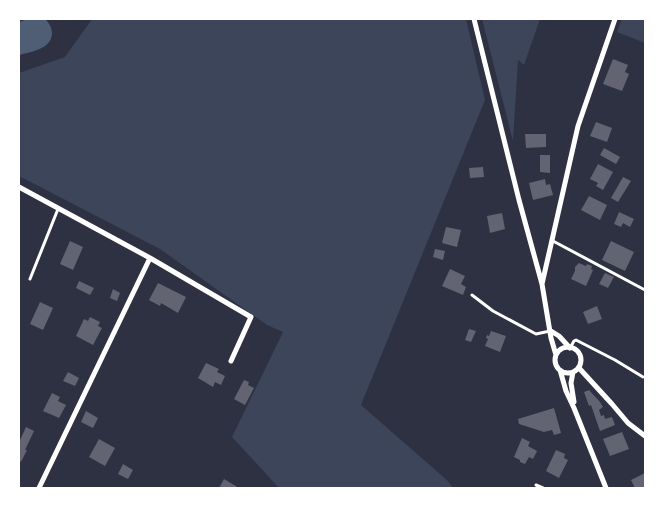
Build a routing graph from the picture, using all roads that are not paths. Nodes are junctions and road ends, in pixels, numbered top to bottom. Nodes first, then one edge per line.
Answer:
1 (474, 19) edge
2 (615, 19) edge
3 (19, 187) edge
4 (58, 209) junction
5 (552, 240) junction
6 (150, 258) junction
7 (30, 279) dead end
8 (542, 284) junction
9 (645, 290) edge
10 (472, 295) dead end
11 (550, 331) junction
12 (570, 348) junction
13 (556, 355) junction
14 (231, 361) dead end
15 (579, 368) junction
16 (560, 370) junction
17 (573, 372) junction
18 (643, 377) dead end
19 (574, 408) junction
20 (645, 436) edge
21 (536, 485) dead end
22 (39, 488) edge
23 (542, 488) edge
24 (606, 488) edge

1 - 8 street
2 - 5 street
3 - 4 street
4 - 6 street
4 - 7 lane
5 - 8 street
5 - 9 lane
6 - 14 street
6 - 22 street
8 - 11 street
10 - 11 lane
11 - 12 street
11 - 13 street
12 - 13 street
12 - 15 street
12 - 18 lane
13 - 16 street
15 - 17 street
15 - 20 street
16 - 17 street
16 - 19 street
17 - 19 street
19 - 24 street
21 - 23 lane

